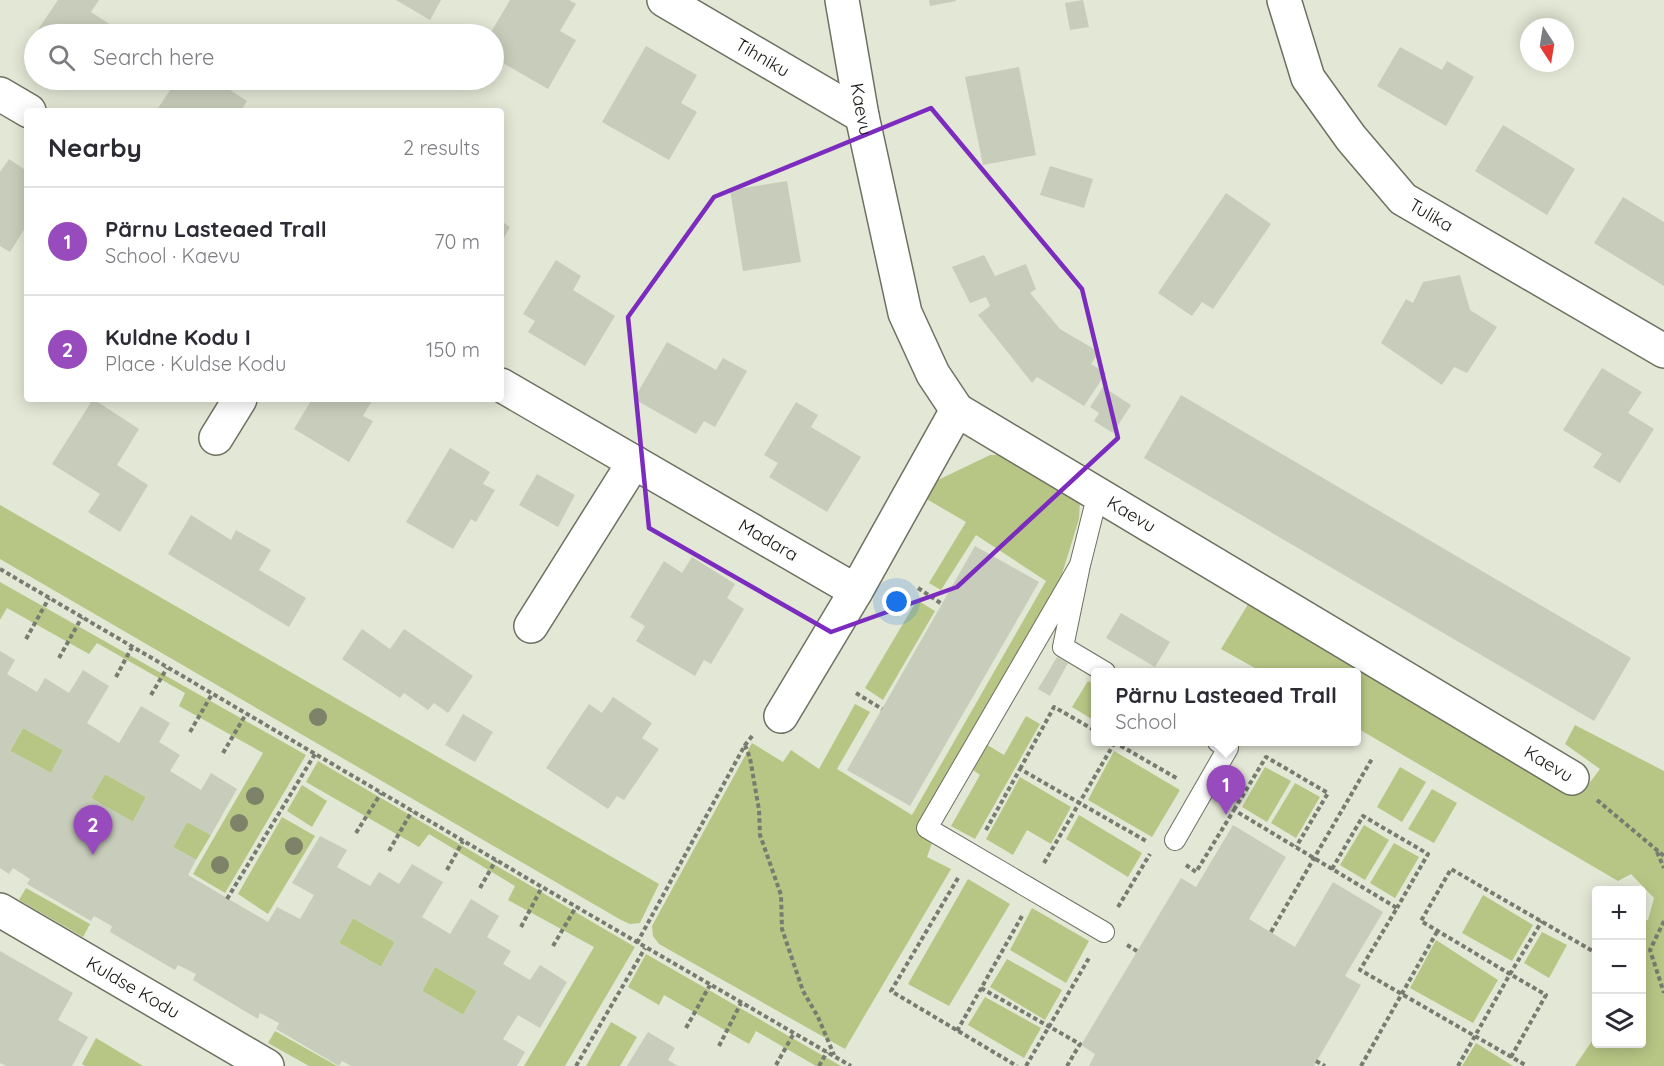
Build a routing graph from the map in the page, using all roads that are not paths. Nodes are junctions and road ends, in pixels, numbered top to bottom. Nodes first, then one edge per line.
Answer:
1 (664, 0) edge
2 (842, 0) edge
3 (1284, 0) edge
4 (0, 94) edge
5 (24, 108) edge
6 (862, 116) junction
7 (1664, 351) edge
8 (504, 386) edge
9 (238, 402) edge
10 (957, 411) junction
11 (216, 438) dead end
12 (634, 462) junction
13 (1098, 493) junction
14 (1080, 565) junction
15 (856, 591) junction
16 (531, 626) dead end
17 (1098, 668) edge
18 (780, 716) road end
19 (1225, 746) edge
20 (1572, 778) road end
21 (1175, 840) dead end
22 (0, 910) edge
23 (1104, 932) road end
24 (267, 1066) edge

1 - 6 street, Tihniku
2 - 6 street, Kaevu
3 - 7 street, Tulika
4 - 5 street
6 - 10 street, Kaevu
8 - 12 street, Madara
9 - 11 street
10 - 13 street, Kaevu
10 - 15 street
12 - 15 street, Madara
12 - 16 street
13 - 14 lane
13 - 20 street, Kaevu
14 - 17 lane
14 - 23 lane
15 - 18 street
19 - 21 lane
22 - 24 street, Kuldse Kodu

